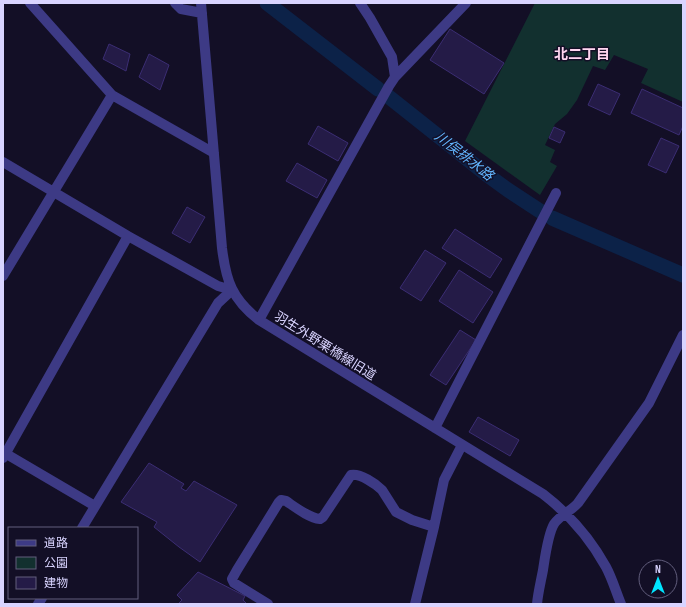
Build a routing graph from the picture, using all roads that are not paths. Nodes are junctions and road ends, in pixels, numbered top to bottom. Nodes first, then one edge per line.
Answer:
1 (30, 3) edge
2 (175, 3) edge
3 (360, 3) edge
4 (466, 3) edge
5 (201, 8) edge
6 (395, 77) junction
7 (112, 95) junction
8 (214, 154) junction
9 (3, 162) edge
10 (54, 192) junction
11 (556, 192) dead end
12 (128, 236) junction
13 (3, 276) edge
14 (232, 290) junction
15 (259, 320) junction
16 (683, 335) edge
17 (435, 428) junction
18 (462, 445) junction
19 (4, 455) edge
20 (94, 506) junction
21 (566, 513) junction
22 (83, 527) edge
23 (434, 527) junction
24 (268, 604) edge
25 (415, 604) edge
26 (537, 604) edge
27 (621, 604) edge

1 - 7 street
2 - 5 street
3 - 6 street
4 - 6 street
5 - 8 street, 羽生外野栗橋線旧道
6 - 15 street
7 - 8 street
7 - 10 street
8 - 14 street, 羽生外野栗橋線旧道
9 - 10 street
10 - 12 street
10 - 13 street
11 - 17 street
12 - 14 street
12 - 19 street
14 - 15 street, 羽生外野栗橋線旧道
14 - 20 street
15 - 17 street, 羽生外野栗橋線旧道
16 - 21 street
17 - 18 street, 羽生外野栗橋線旧道
18 - 21 street, 羽生外野栗橋線旧道
18 - 23 street
19 - 20 street
20 - 22 street
21 - 26 street
21 - 27 street, 羽生外野栗橋線旧道
23 - 24 street
23 - 25 street

